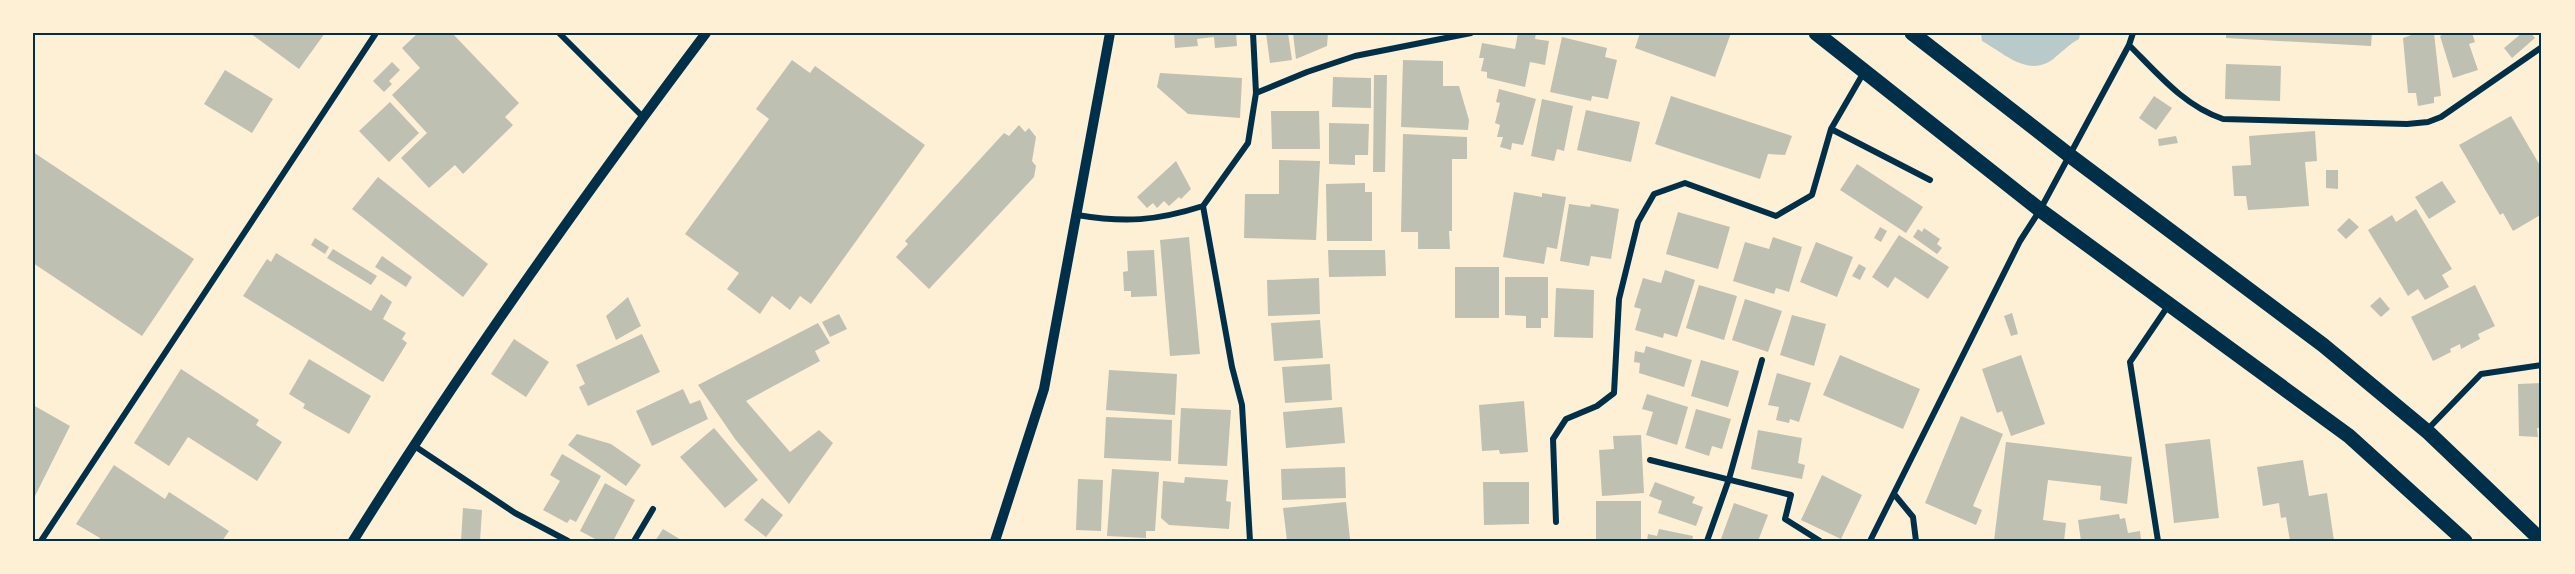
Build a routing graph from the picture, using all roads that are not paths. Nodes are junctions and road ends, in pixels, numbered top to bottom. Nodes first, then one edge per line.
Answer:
1 (376, 33) edge
2 (559, 33) edge
3 (706, 33) edge
4 (1110, 33) edge
5 (1253, 33) edge
6 (1471, 33) edge
7 (1816, 33) edge
8 (1912, 33) edge
9 (2133, 33) edge
10 (2129, 45) junction
11 (2542, 47) edge
12 (1864, 71) junction
13 (1256, 93) junction
14 (643, 117) junction
15 (1831, 129) junction
16 (2068, 155) junction
17 (1930, 180) dead end
18 (1203, 206) junction
19 (2040, 210) junction
20 (1077, 215) junction
21 (2169, 305) junction
22 (1762, 360) dead end
23 (2542, 365) edge
24 (2426, 431) junction
25 (413, 445) junction
26 (1650, 460) dead end
27 (1729, 479) junction
28 (1894, 494) junction
29 (653, 509) dead end
30 (1556, 522) dead end
31 (41, 541) edge
32 (353, 541) edge
33 (568, 541) edge
34 (634, 541) edge
35 (995, 541) edge
36 (1250, 541) edge
37 (1707, 541) edge
38 (1820, 541) edge
39 (1870, 541) edge
40 (1916, 541) edge
41 (2158, 541) edge
42 (2465, 541) edge
43 (2542, 541) edge

1 - 31 street
2 - 14 street
3 - 14 street
4 - 20 street
5 - 13 street
6 - 13 street
7 - 12 main road
8 - 16 main road
9 - 10 street
10 - 11 street
10 - 16 street
12 - 15 street
12 - 19 main road
13 - 18 street
14 - 25 street
15 - 17 street
15 - 30 street
16 - 19 street
16 - 24 main road
18 - 20 street
18 - 36 street
19 - 21 main road
19 - 28 street
20 - 35 street
21 - 41 street
21 - 42 main road
22 - 27 street
23 - 24 street
24 - 43 main road
25 - 32 street
25 - 33 street
26 - 27 street
27 - 37 street
27 - 38 street
28 - 39 street
28 - 40 street
29 - 34 street

